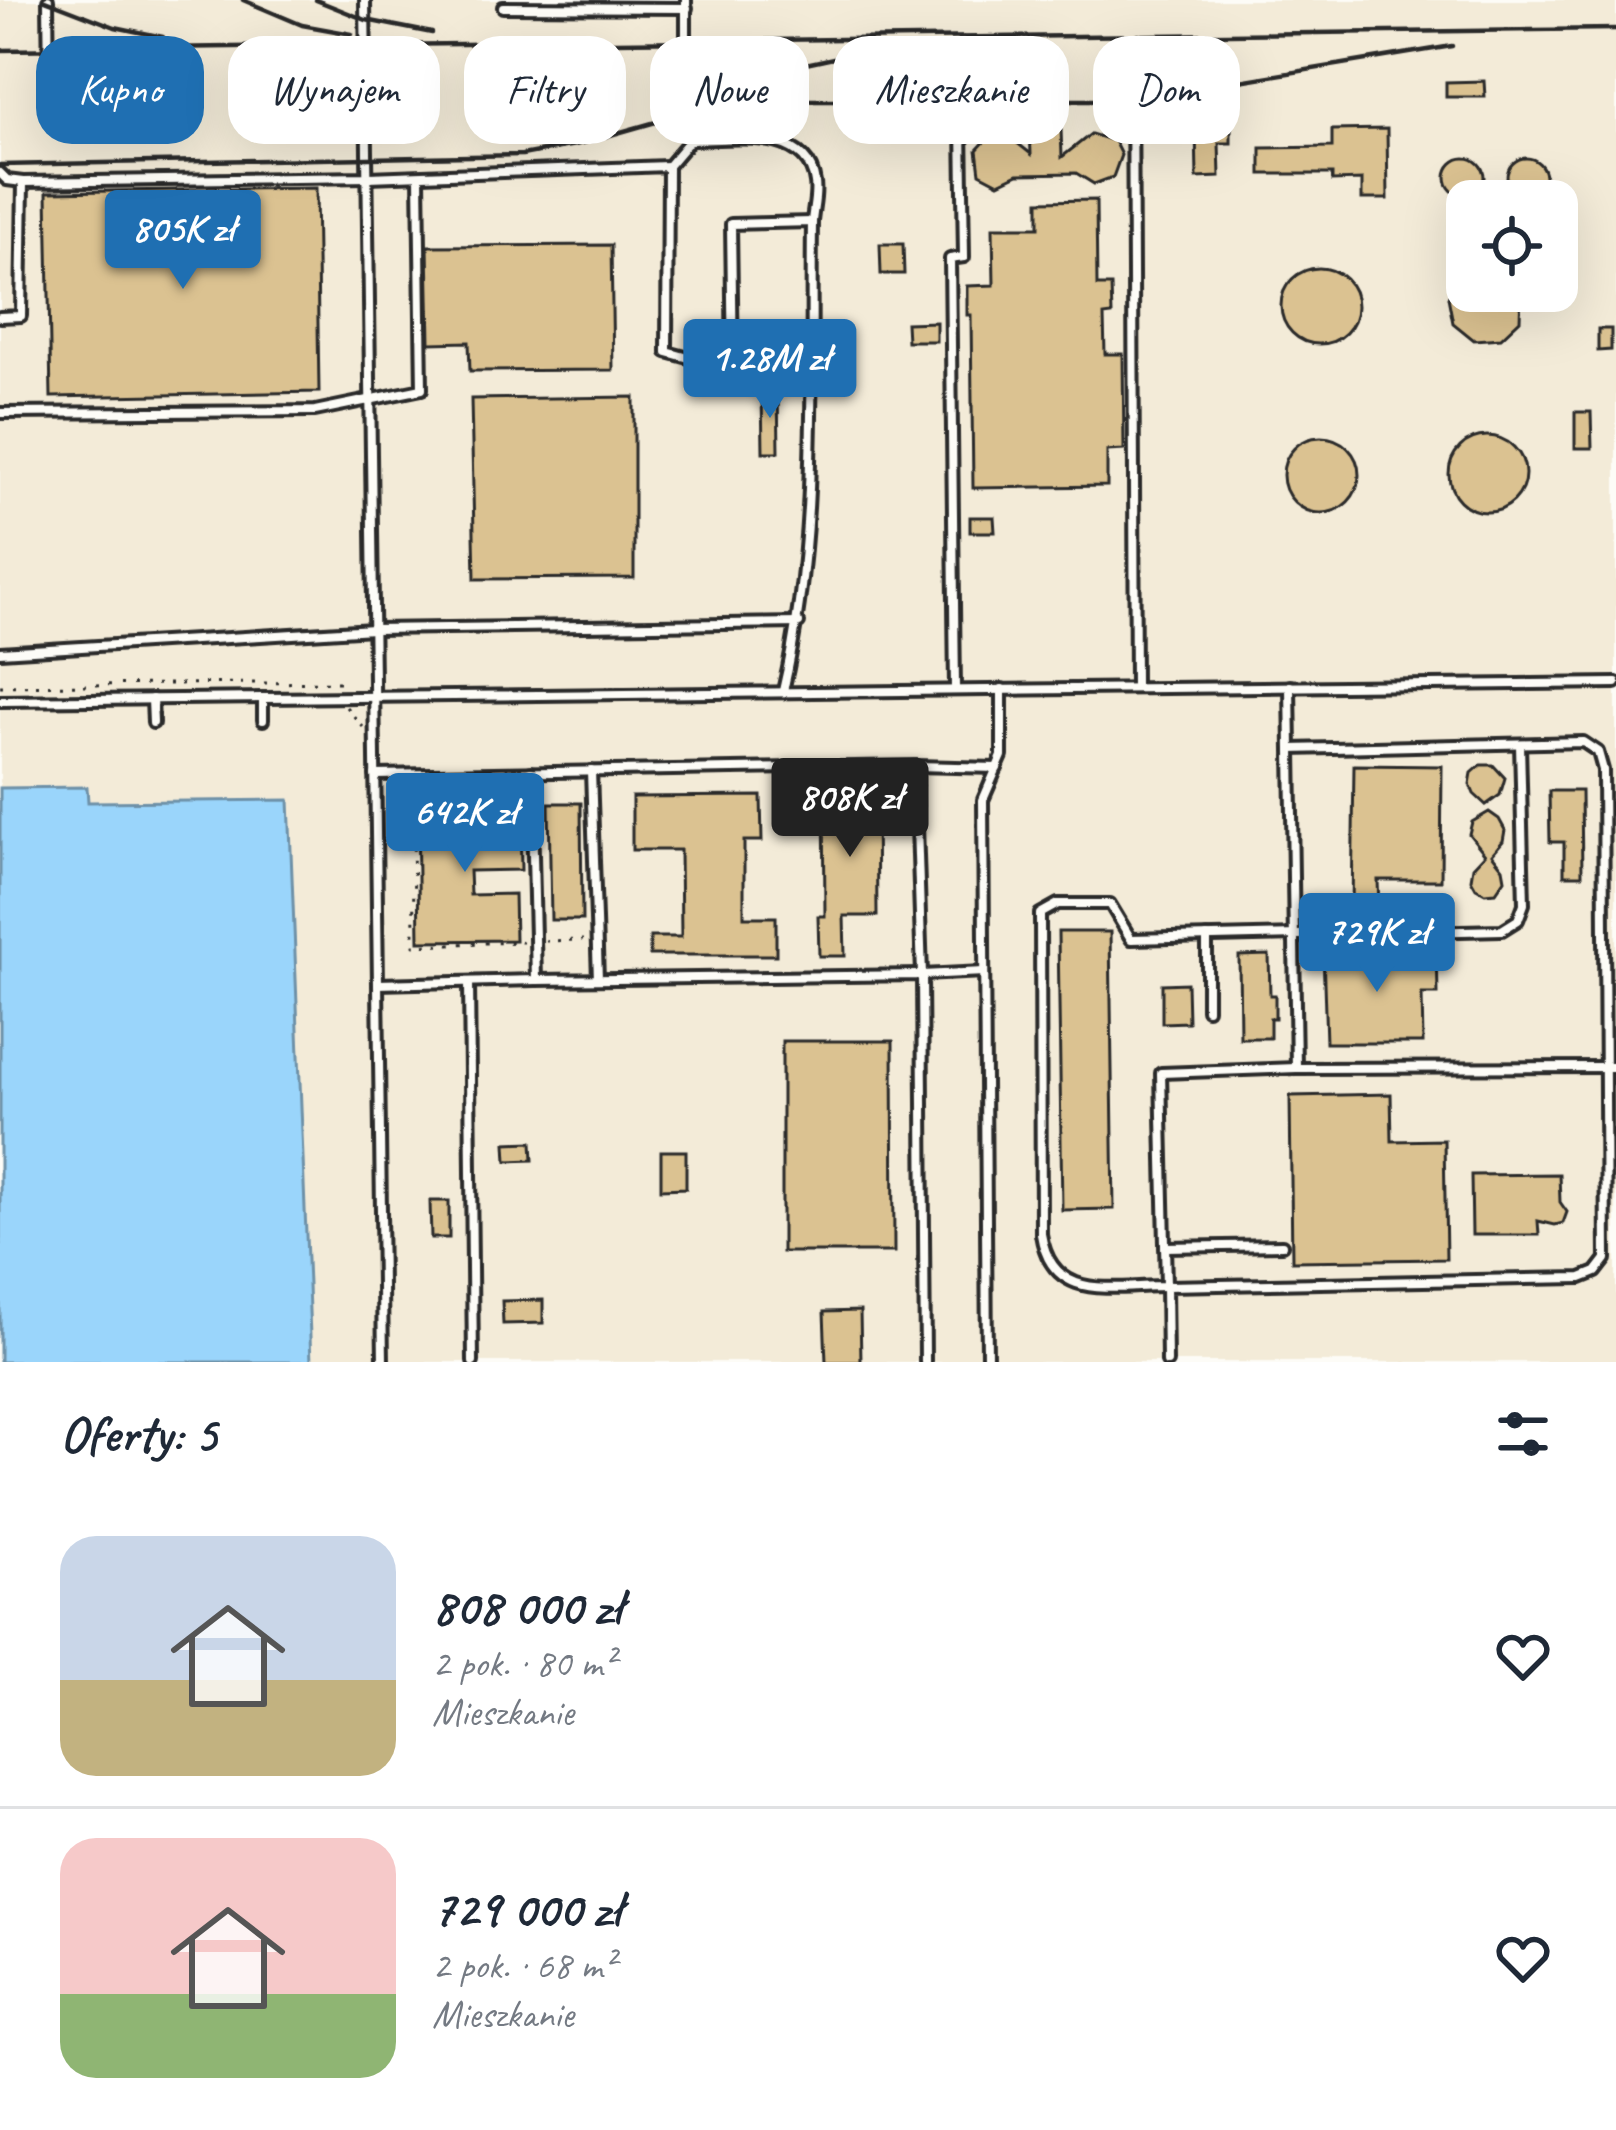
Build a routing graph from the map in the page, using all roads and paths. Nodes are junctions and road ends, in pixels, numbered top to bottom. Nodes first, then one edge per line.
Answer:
1 (48, 0) edge
2 (365, 0) edge
3 (687, 4) edge
4 (503, 7) dead end
5 (48, 36) edge
6 (687, 36) edge
7 (687, 144) edge
8 (778, 144) edge
9 (962, 144) edge
10 (1132, 144) edge
11 (668, 166) junction
12 (0, 173) edge
13 (419, 176) junction
14 (368, 177) junction
15 (23, 182) junction
16 (812, 222) junction
17 (0, 317) edge
18 (371, 398) junction
19 (0, 413) edge
20 (799, 622) junction
21 (374, 629) junction
22 (0, 652) edge
23 (1616, 682) edge
24 (0, 686) edge
25 (1290, 686) junction
26 (1135, 687) junction
27 (955, 689) junction
28 (1002, 689) junction
29 (783, 692) junction
30 (344, 697) junction
31 (374, 697) junction
32 (263, 698) junction
33 (152, 699) junction
34 (0, 700) edge
35 (263, 720) dead end
36 (153, 723) dead end
37 (374, 729) junction
38 (1520, 744) junction
39 (1291, 749) junction
40 (916, 766) junction
41 (997, 768) junction
42 (591, 771) junction
43 (532, 772) junction
44 (426, 774) junction
45 (375, 775) junction
46 (401, 775) junction
47 (413, 802) junction
48 (1294, 934) junction
49 (1207, 937) junction
50 (597, 940) junction
51 (535, 941) junction
52 (984, 972) junction
53 (922, 975) junction
54 (536, 980) junction
55 (598, 980) junction
56 (469, 982) junction
57 (378, 984) junction
58 (1207, 1009) dead end
59 (1612, 1067) edge
60 (1296, 1068) junction
61 (1282, 1244) dead end
62 (1165, 1247) junction
63 (1166, 1286) junction
64 (383, 1362) edge
65 (472, 1362) edge
66 (925, 1362) edge
67 (988, 1362) edge
68 (1166, 1362) edge

1 - 5 lane
2 - 14 lane
3 - 4 lane
3 - 6 lane
7 - 11 lane
8 - 16 lane
9 - 27 lane
10 - 26 lane
11 - 13 lane
11 - 16 lane
12 - 15 lane
13 - 14 lane
13 - 18 lane
14 - 15 lane
14 - 18 lane
15 - 17 lane
16 - 20 lane
18 - 19 lane
18 - 21 lane
20 - 21 lane
20 - 29 lane
21 - 22 lane
21 - 31 lane
23 - 25 lane
24 - 30 path
25 - 26 lane
25 - 39 lane
26 - 28 lane
27 - 28 lane
27 - 29 lane
28 - 41 lane
29 - 31 lane
30 - 31 lane
30 - 32 lane
30 - 37 path
31 - 37 lane
32 - 33 lane
32 - 35 lane
33 - 34 lane
33 - 36 lane
37 - 45 lane
38 - 39 lane
38 - 48 lane
38 - 59 lane
39 - 48 lane
40 - 41 lane
40 - 42 lane
40 - 53 lane
41 - 52 lane
42 - 43 lane
42 - 50 lane
43 - 44 lane
43 - 51 lane
44 - 46 lane
44 - 47 path
45 - 46 lane
45 - 57 lane
46 - 47 path
47 - 51 path
48 - 49 lane
48 - 60 lane
49 - 58 lane
49 - 63 lane
50 - 51 path
50 - 55 lane
51 - 54 lane
52 - 53 lane
52 - 67 lane
53 - 55 lane
53 - 66 lane
54 - 55 lane
54 - 56 lane
56 - 57 lane
56 - 65 lane
57 - 64 lane
59 - 60 lane
59 - 63 lane
60 - 62 lane
61 - 62 lane
62 - 63 lane
63 - 68 lane

